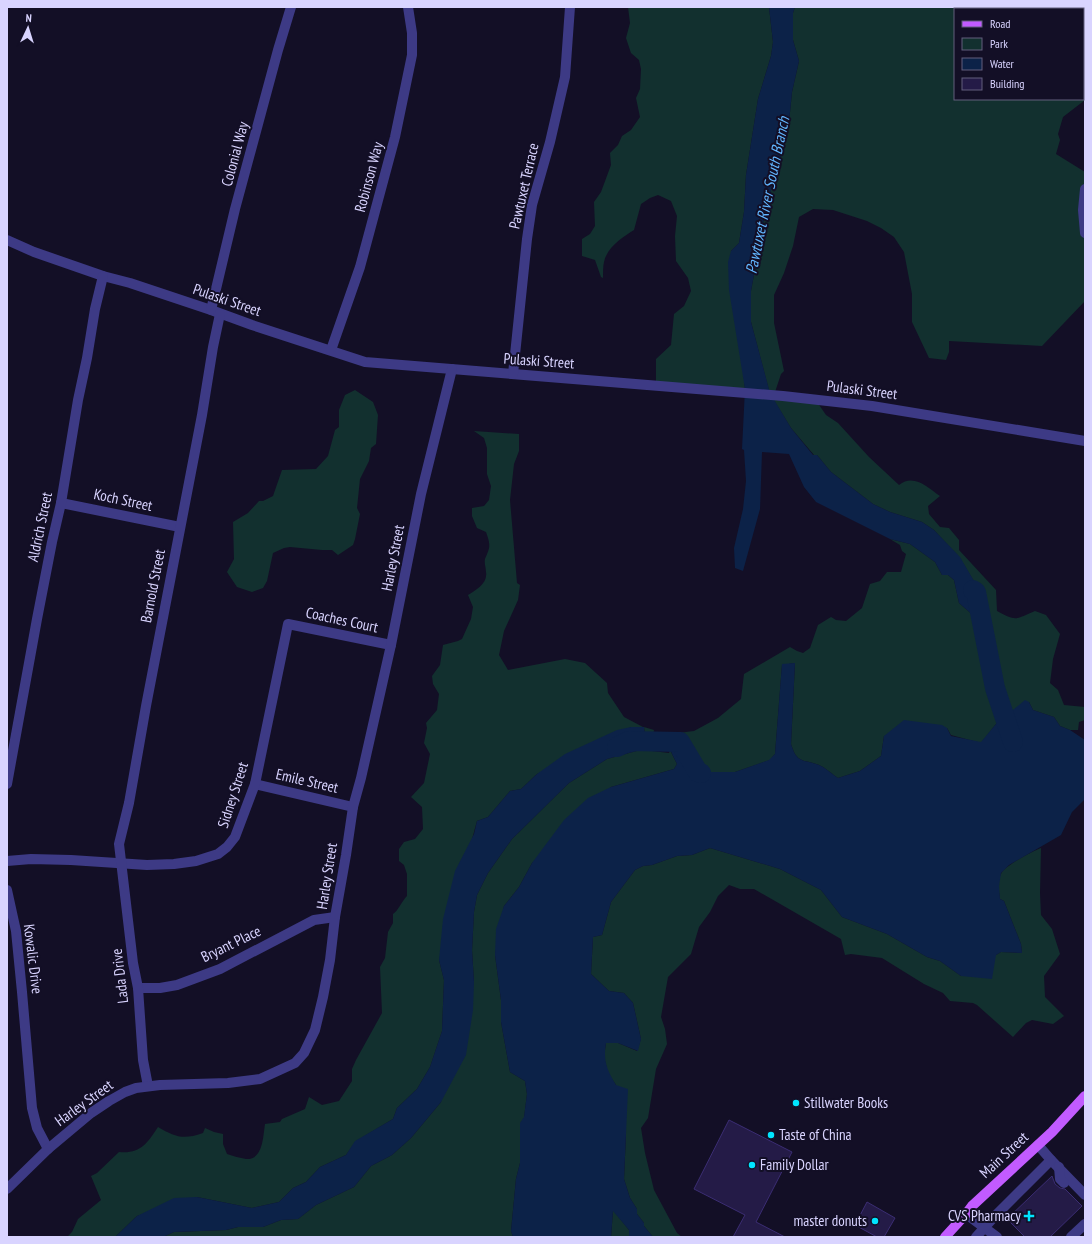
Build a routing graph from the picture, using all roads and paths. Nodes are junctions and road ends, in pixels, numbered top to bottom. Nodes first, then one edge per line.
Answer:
1 (291, 7) edge
2 (408, 7) edge
3 (570, 7) edge
4 (1085, 189) edge
5 (1085, 234) edge
6 (7, 240) edge
7 (103, 276) junction
8 (216, 312) junction
9 (331, 350) junction
10 (452, 369) junction
11 (513, 374) junction
12 (1085, 441) edge
13 (61, 503) junction
14 (180, 527) junction
15 (288, 624) joint
16 (391, 645) junction
17 (7, 784) edge
18 (255, 784) junction
19 (353, 807) junction
20 (7, 861) edge
21 (121, 864) junction
22 (7, 890) edge
23 (335, 917) junction
24 (138, 988) junction
25 (148, 1086) junction
26 (1085, 1096) edge
27 (1038, 1145) junction
28 (48, 1150) junction
29 (1051, 1160) junction
30 (1059, 1167) junction
31 (7, 1189) edge
32 (1084, 1194) edge
33 (966, 1214) junction
34 (1085, 1224) edge
35 (985, 1227) junction
36 (944, 1237) edge
37 (976, 1237) edge
38 (997, 1237) edge
39 (1071, 1237) edge

1 - 8 street, Colonial Way
2 - 9 street, Robinson Way
3 - 11 street, Pawtuxet Terrace
4 - 5 street
6 - 7 street, Pulaski Street
7 - 8 street, Pulaski Street
7 - 13 street, Aldrich Street
8 - 9 street, Pulaski Street
8 - 14 street, Barnold Street
9 - 10 street, Pulaski Street
10 - 11 street, Pulaski Street
10 - 16 street, Harley Street
11 - 12 street, Pulaski Street
13 - 14 street, Koch Street
13 - 17 street, Aldrich Street
14 - 21 street, Barnold Street
15 - 16 street, Coaches Court
15 - 18 street, Sidney Street
16 - 19 street, Harley Street
18 - 19 street, Emile Street
18 - 21 street, Sidney Street
19 - 23 street, Harley Street
20 - 21 street, Sidney Street
21 - 24 street, Lada Drive
22 - 28 street, Kowalic Drive
23 - 24 street, Bryant Place
23 - 25 street, Harley Street
24 - 25 street, Lada Drive
25 - 28 street, Harley Street
26 - 27 main road, Main Street
27 - 29 street
27 - 33 main road, Main Street
28 - 31 street, Harley Street
29 - 30 street
29 - 35 street
30 - 32 street
30 - 32 street
33 - 35 street
33 - 36 main road, Main Street
34 - 39 street
35 - 37 street
35 - 38 street

